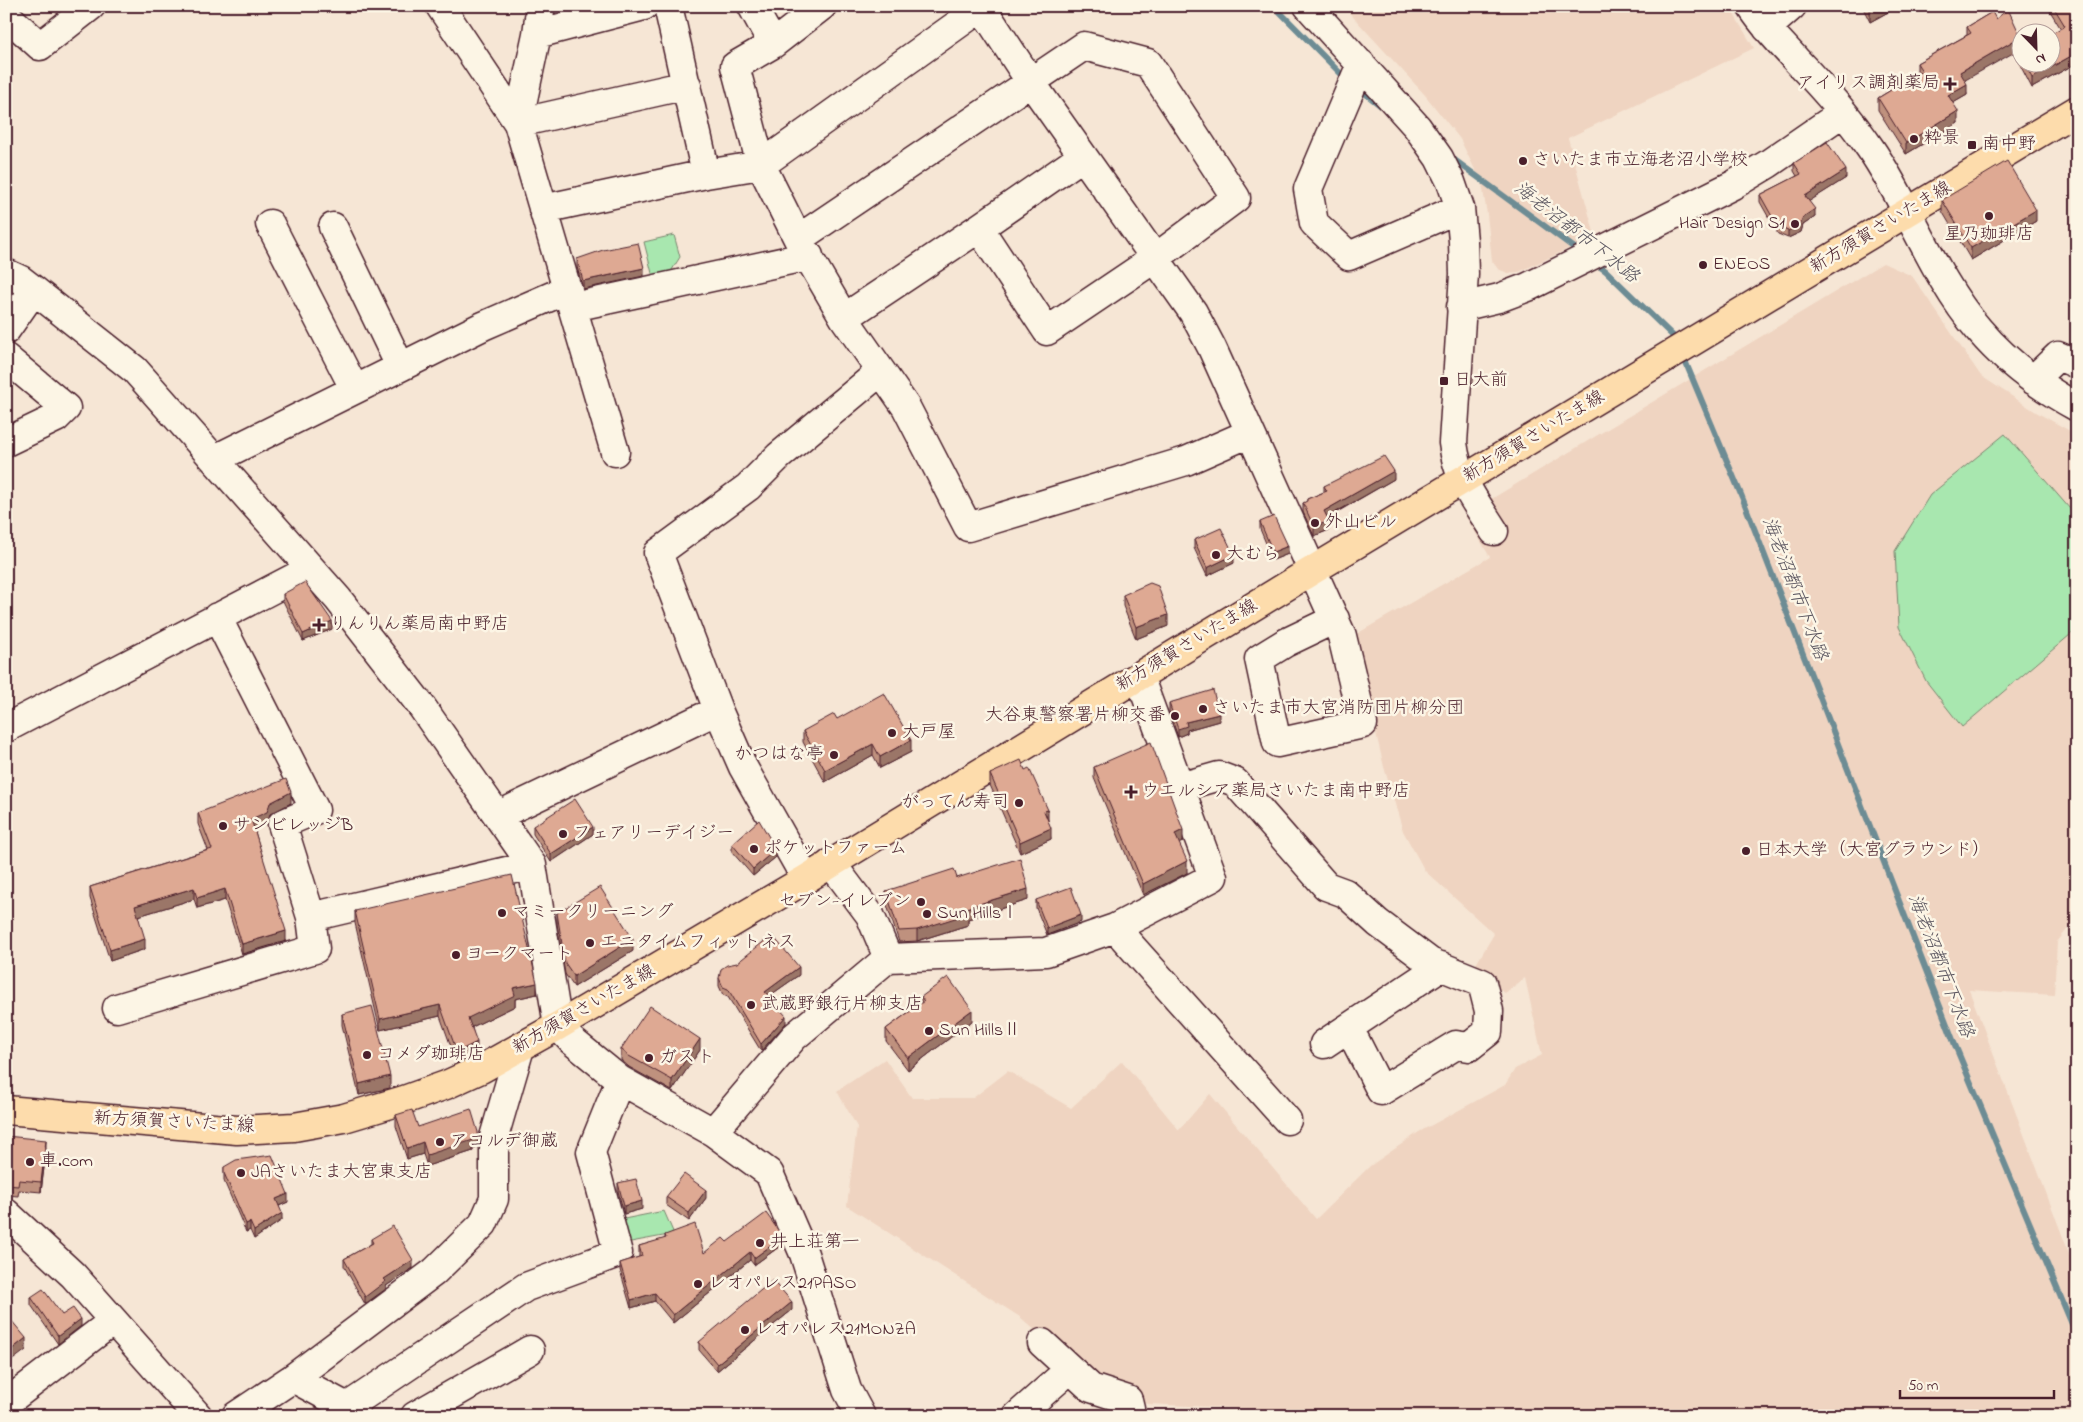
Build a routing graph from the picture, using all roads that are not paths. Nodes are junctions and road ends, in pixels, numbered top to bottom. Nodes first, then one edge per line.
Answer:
1 (91, 6) edge
2 (440, 6) edge
3 (538, 6) edge
4 (644, 6) edge
5 (668, 6) edge
6 (752, 6) edge
7 (822, 6) edge
8 (1308, 6) edge
9 (1751, 6) edge
10 (1792, 6) edge
11 (981, 7) edge
12 (6, 15) edge
13 (1767, 28) junction
14 (537, 34) junction
15 (773, 44) junction
16 (1361, 64) junction
17 (1030, 81) junction
18 (687, 85) junction
19 (2077, 110) edge
20 (1842, 113) junction
21 (518, 124) junction
22 (1083, 156) junction
23 (761, 164) junction
24 (706, 174) junction
25 (1460, 208) junction
26 (542, 209) junction
27 (1908, 212) junction
28 (270, 224) dead end
29 (334, 227) dead end
30 (979, 228) junction
31 (804, 247) junction
32 (1154, 259) junction
33 (6, 274) edge
34 (34, 290) junction
35 (570, 298) junction
36 (1461, 307) junction
37 (844, 318) junction
38 (6, 330) edge
39 (6, 358) edge
40 (2077, 364) edge
41 (400, 366) junction
42 (881, 371) junction
43 (2033, 380) junction
44 (354, 388) junction
45 (2077, 407) edge
46 (1250, 433) junction
47 (6, 442) edge
48 (615, 452) dead end
49 (215, 459) junction
50 (1462, 480) junction
51 (1494, 531) dead end
52 (311, 569) junction
53 (1313, 570) junction
54 (217, 617) junction
55 (1335, 619) junction
56 (1139, 676) junction
57 (718, 710) junction
58 (6, 728) edge
59 (1180, 787) junction
60 (499, 815) junction
61 (832, 863) junction
62 (532, 864) junction
63 (806, 879) junction
64 (312, 917) junction
65 (1115, 928) junction
66 (888, 958) junction
67 (1441, 966) junction
68 (117, 1008) dead end
69 (558, 1026) junction
70 (1349, 1028) junction
71 (1324, 1044) dead end
72 (520, 1048) junction
73 (620, 1080) junction
74 (6, 1110) edge
75 (1287, 1120) dead end
76 (713, 1132) junction
77 (6, 1213) edge
78 (113, 1321) junction
79 (1042, 1343) dead end
80 (530, 1350) dead end
81 (1070, 1369) junction
82 (293, 1378) junction
83 (6, 1403) edge
84 (351, 1411) edge
85 (198, 1416) edge
86 (236, 1416) edge
87 (416, 1416) edge
88 (861, 1416) edge
89 (1017, 1416) edge
90 (1123, 1416) edge

1 - 12 street
2 - 21 street
3 - 14 street
4 - 14 street
5 - 18 street
6 - 15 street
7 - 15 street
8 - 16 street
9 - 13 street
10 - 13 street
11 - 17 street
11 - 23 street
13 - 20 street
14 - 21 street
15 - 23 street
16 - 25 street
16 - 25 street
17 - 22 street
17 - 31 street
17 - 32 street
18 - 21 street
18 - 24 street
19 - 27 main road, 新方須賀さいたま線
20 - 27 street
20 - 36 street
21 - 26 street
22 - 30 street
22 - 32 street
23 - 24 street
23 - 31 street
24 - 26 street
25 - 36 street
26 - 35 street
27 - 43 street
27 - 50 main road, 新方須賀さいたま線
28 - 44 street
29 - 41 street
30 - 32 street
30 - 37 street
31 - 35 street
31 - 37 street
32 - 46 street
33 - 34 street
34 - 38 street
34 - 49 street
35 - 41 street
35 - 48 street
36 - 50 street
37 - 42 street
39 - 47 street
40 - 43 street
41 - 44 street
42 - 46 street
42 - 57 street
43 - 45 street
44 - 49 street
46 - 53 street
49 - 52 street
50 - 51 street
50 - 53 main road, 新方須賀さいたま線
52 - 54 street
52 - 60 street
53 - 55 street
53 - 56 main road, 新方須賀さいたま線
54 - 58 street
54 - 64 street
55 - 55 street
56 - 59 street
56 - 61 main road, 新方須賀さいたま線
57 - 60 street
57 - 63 street
59 - 65 street
59 - 67 street
60 - 62 street
61 - 63 main road, 新方須賀さいたま線
61 - 66 street
62 - 64 street
62 - 69 street
63 - 69 main road, 新方須賀さいたま線
64 - 68 street
65 - 66 street
65 - 75 street
66 - 76 street
67 - 70 street
67 - 70 street
69 - 72 main road, 新方須賀さいたま線
69 - 73 street
70 - 71 street
72 - 74 main road, 新方須賀さいたま線
72 - 82 street
73 - 76 street
73 - 84 street
76 - 88 street
77 - 78 street
78 - 83 street
78 - 85 street
79 - 81 street
80 - 87 street
81 - 89 street
81 - 90 street
82 - 84 street
82 - 86 street

